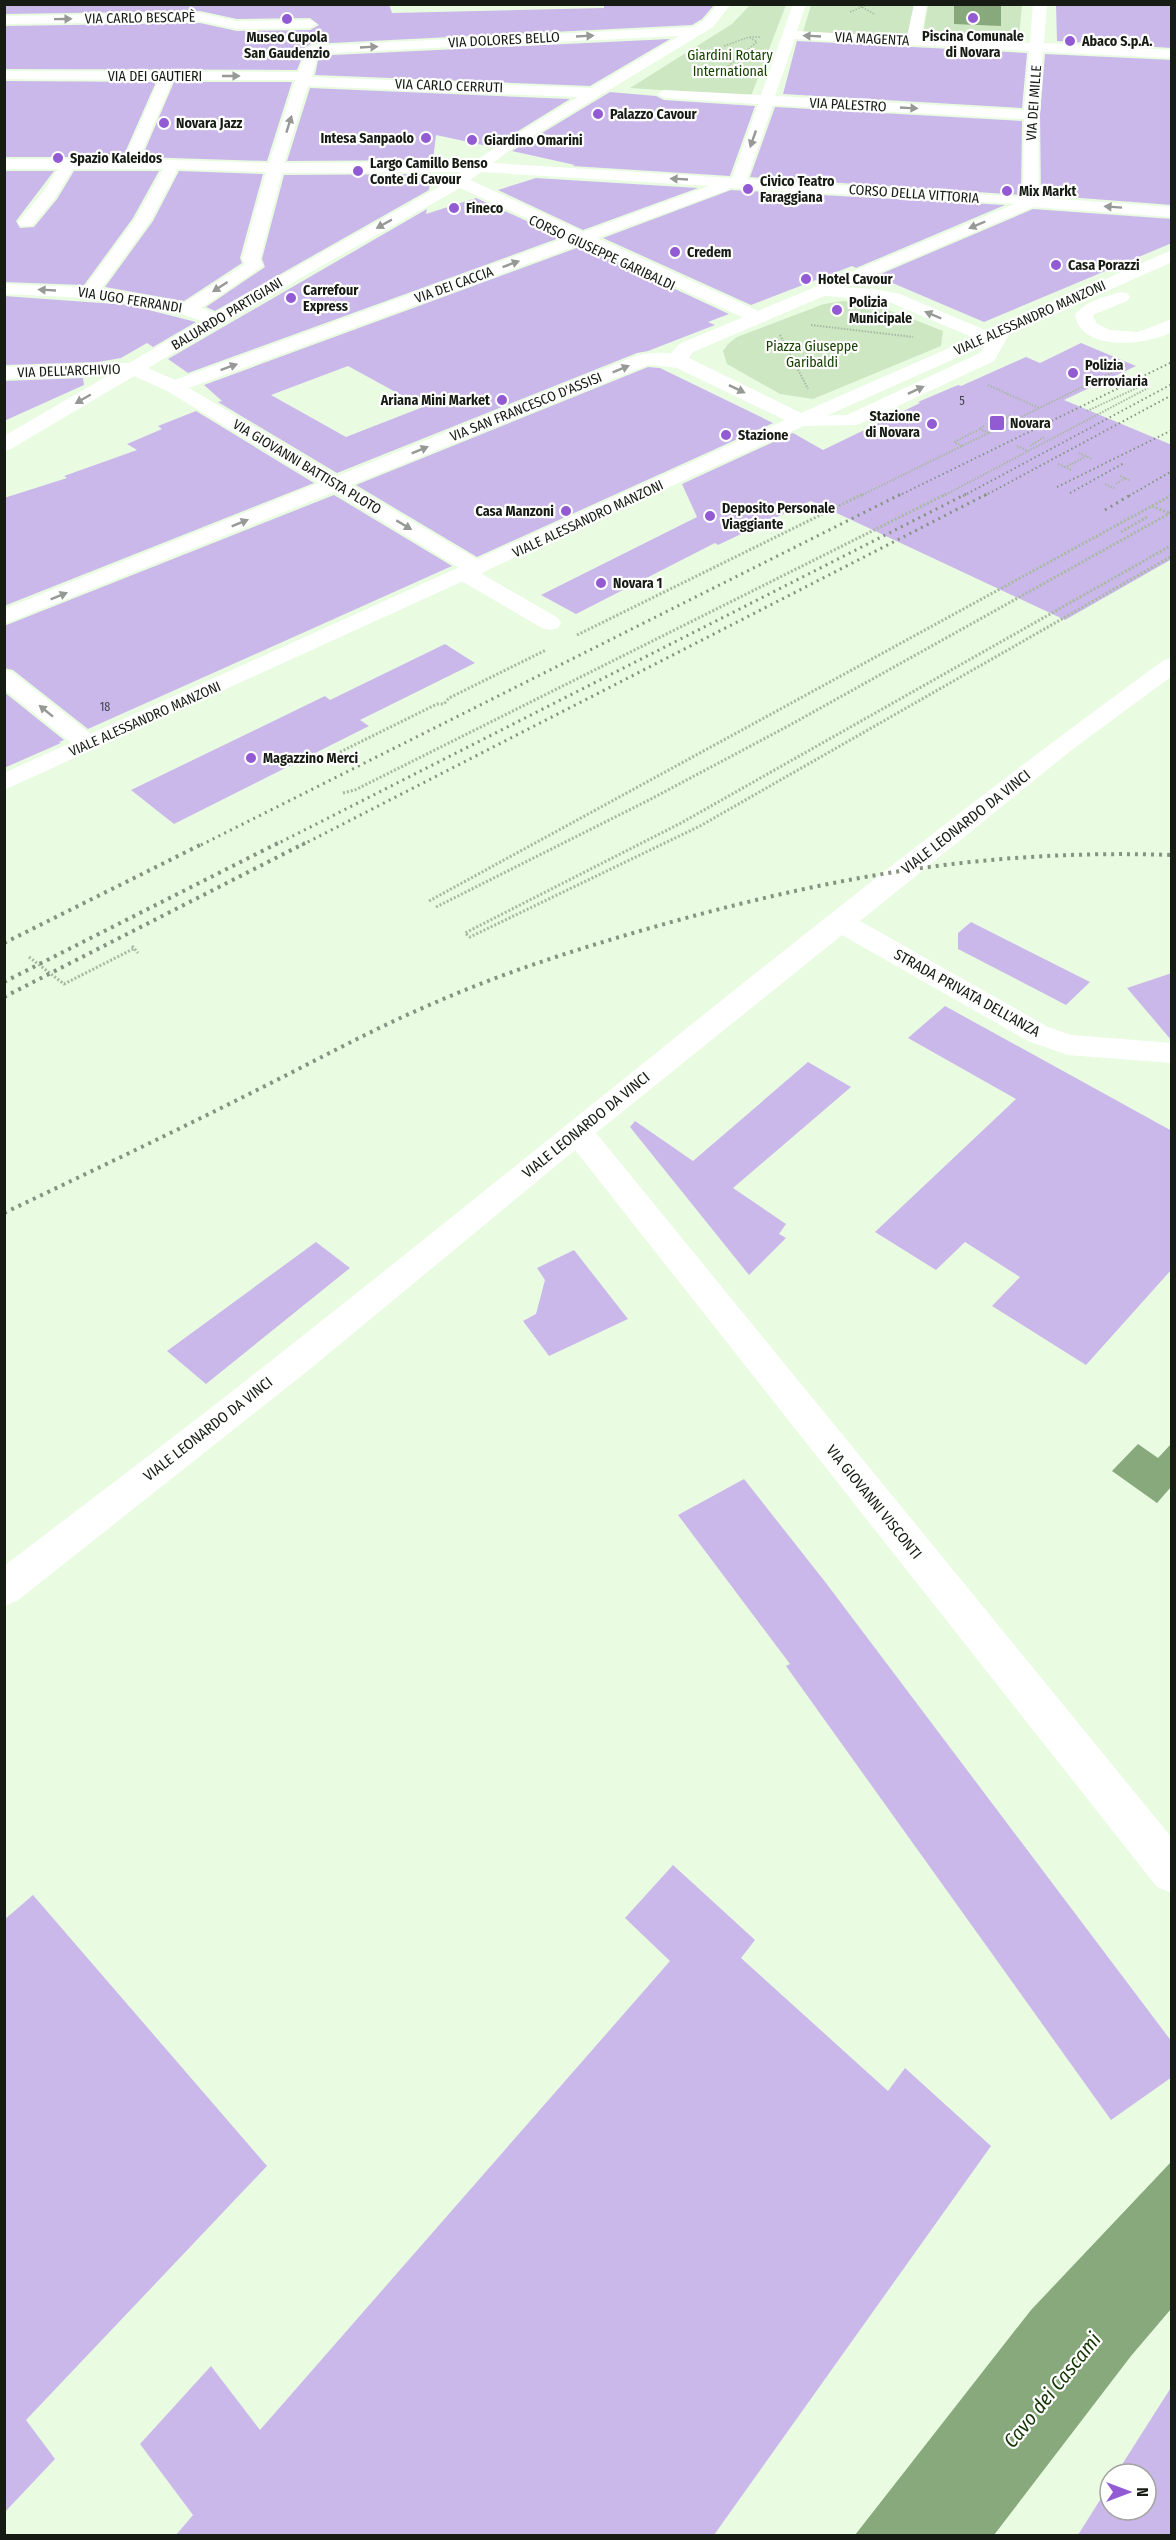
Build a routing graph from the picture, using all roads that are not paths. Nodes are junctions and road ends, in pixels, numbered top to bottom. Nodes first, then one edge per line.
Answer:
1 (725, 4) edge
2 (800, 4) edge
3 (921, 4) edge
4 (1040, 4) edge
5 (4, 20) edge
6 (697, 31) junction
7 (789, 35) junction
8 (529, 39) junction
9 (913, 41) junction
10 (1038, 48) junction
11 (311, 50) junction
12 (1172, 54) edge
13 (499, 57) dead end
14 (4, 75) edge
15 (470, 75) dead end
16 (168, 76) junction
17 (304, 79) junction
18 (450, 86) junction
19 (589, 92) junction
20 (664, 94) dead end
21 (766, 100) junction
22 (1031, 115) junction
23 (131, 161) junction
24 (4, 164) edge
25 (69, 164) junction
26 (174, 164) junction
27 (477, 167) junction
28 (275, 168) junction
29 (736, 183) junction
30 (455, 184) junction
31 (1030, 201) junction
32 (1172, 212) edge
33 (26, 222) dead end
34 (578, 240) junction
35 (1172, 255) edge
36 (254, 266) junction
37 (298, 272) junction
38 (4, 289) edge
39 (823, 291) junction
40 (1138, 291) dead end
41 (90, 292) junction
42 (187, 309) junction
43 (755, 319) junction
44 (217, 320) junction
45 (1172, 324) edge
46 (994, 334) junction
47 (684, 364) junction
48 (134, 369) junction
49 (4, 373) edge
50 (174, 387) junction
51 (801, 420) junction
52 (4, 445) edge
53 (336, 484) junction
54 (472, 572) junction
55 (4, 618) edge
56 (550, 623) dead end
57 (1172, 665) edge
58 (4, 677) edge
59 (88, 744) junction
60 (4, 783) edge
61 (841, 921) junction
62 (1172, 1053) edge
63 (577, 1131) junction
64 (4, 1589) edge
65 (1172, 1872) edge

1 - 6 street, BALUARDO PARTIGIANI
2 - 7 street
3 - 9 street
4 - 10 street, VIA DEI MILLE
5 -> 11 street, VIA CARLO BESCAPÈ
8 -> 6 street, VIA DOLORES BELLO
6 - 19 street, BALUARDO PARTIGIANI
9 -> 7 street, VIA MAGENTA
7 - 21 street
11 -> 8 street, VIA DOLORES BELLO
8 - 13 street
9 - 10 street, VIA MAGENTA
10 - 12 street, VIA MAGENTA
10 - 22 street, VIA DEI MILLE
11 - 17 street
14 - 16 street, VIA DEI GAUTIERI
15 - 18 street
16 -> 17 street, VIA DEI GAUTIERI
16 - 23 street
17 - 18 street, VIA CARLO CERRUTI
28 -> 17 street
18 - 19 street, VIA CARLO CERRUTI
19 - 27 street, BALUARDO PARTIGIANI
20 - 21 street, VIA PALESTRO
21 -> 22 street, VIA PALESTRO
21 -> 29 street
22 - 31 street, VIA DEI MILLE
23 - 25 street, CORSO DELLA VITTORIA
23 - 26 street, CORSO DELLA VITTORIA
24 - 25 street, CORSO DELLA VITTORIA
25 - 33 street
26 - 28 street, CORSO DELLA VITTORIA
26 - 41 street
27 - 28 street, CORSO DELLA VITTORIA
29 -> 27 street, CORSO DELLA VITTORIA
27 - 30 street, BALUARDO PARTIGIANI
28 - 36 street
29 - 31 street, CORSO DELLA VITTORIA
29 - 34 street, VIA DEI CACCIA
30 - 34 street, CORSO GIUSEPPE GARIBALDI
30 -> 37 street, BALUARDO PARTIGIANI
32 -> 31 street, CORSO DELLA VITTORIA
31 -> 39 street
34 - 43 street, CORSO GIUSEPPE GARIBALDI
50 -> 34 street, VIA DEI CACCIA
35 - 46 street, VIALE ALESSANDRO MANZONI
36 - 37 street
36 -> 42 street
37 - 44 street, BALUARDO PARTIGIANI
41 -> 38 street, VIA UGO FERRANDI
39 - 43 street
46 -> 39 street
40 - 45 street
41 - 42 street, VIA UGO FERRANDI
42 - 44 street, VIA UGO FERRANDI
43 - 47 street
44 - 48 street, BALUARDO PARTIGIANI
51 -> 46 street
47 -> 51 street
53 -> 47 street, VIA SAN FRANCESCO D'ASSISI
48 - 49 street, VIA DELL'ARCHIVIO
48 - 50 street, VIA GIOVANNI BATTISTA PLOTO
48 -> 52 street, BALUARDO PARTIGIANI
50 - 53 street, VIA GIOVANNI BATTISTA PLOTO
51 - 54 street, VIALE ALESSANDRO MANZONI
53 -> 54 street, VIA GIOVANNI BATTISTA PLOTO
55 -> 53 street, VIA SAN FRANCESCO D'ASSISI
54 - 56 street, VIA GIOVANNI BATTISTA PLOTO
54 - 59 street, VIALE ALESSANDRO MANZONI
57 - 61 street, VIALE LEONARDO DA VINCI
59 -> 58 street
59 - 60 street, VIALE ALESSANDRO MANZONI
61 - 62 street, STRADA PRIVATA DELL'ANZA
61 - 63 street, VIALE LEONARDO DA VINCI
63 - 64 street, VIALE LEONARDO DA VINCI
63 - 65 street, VIA GIOVANNI VISCONTI

